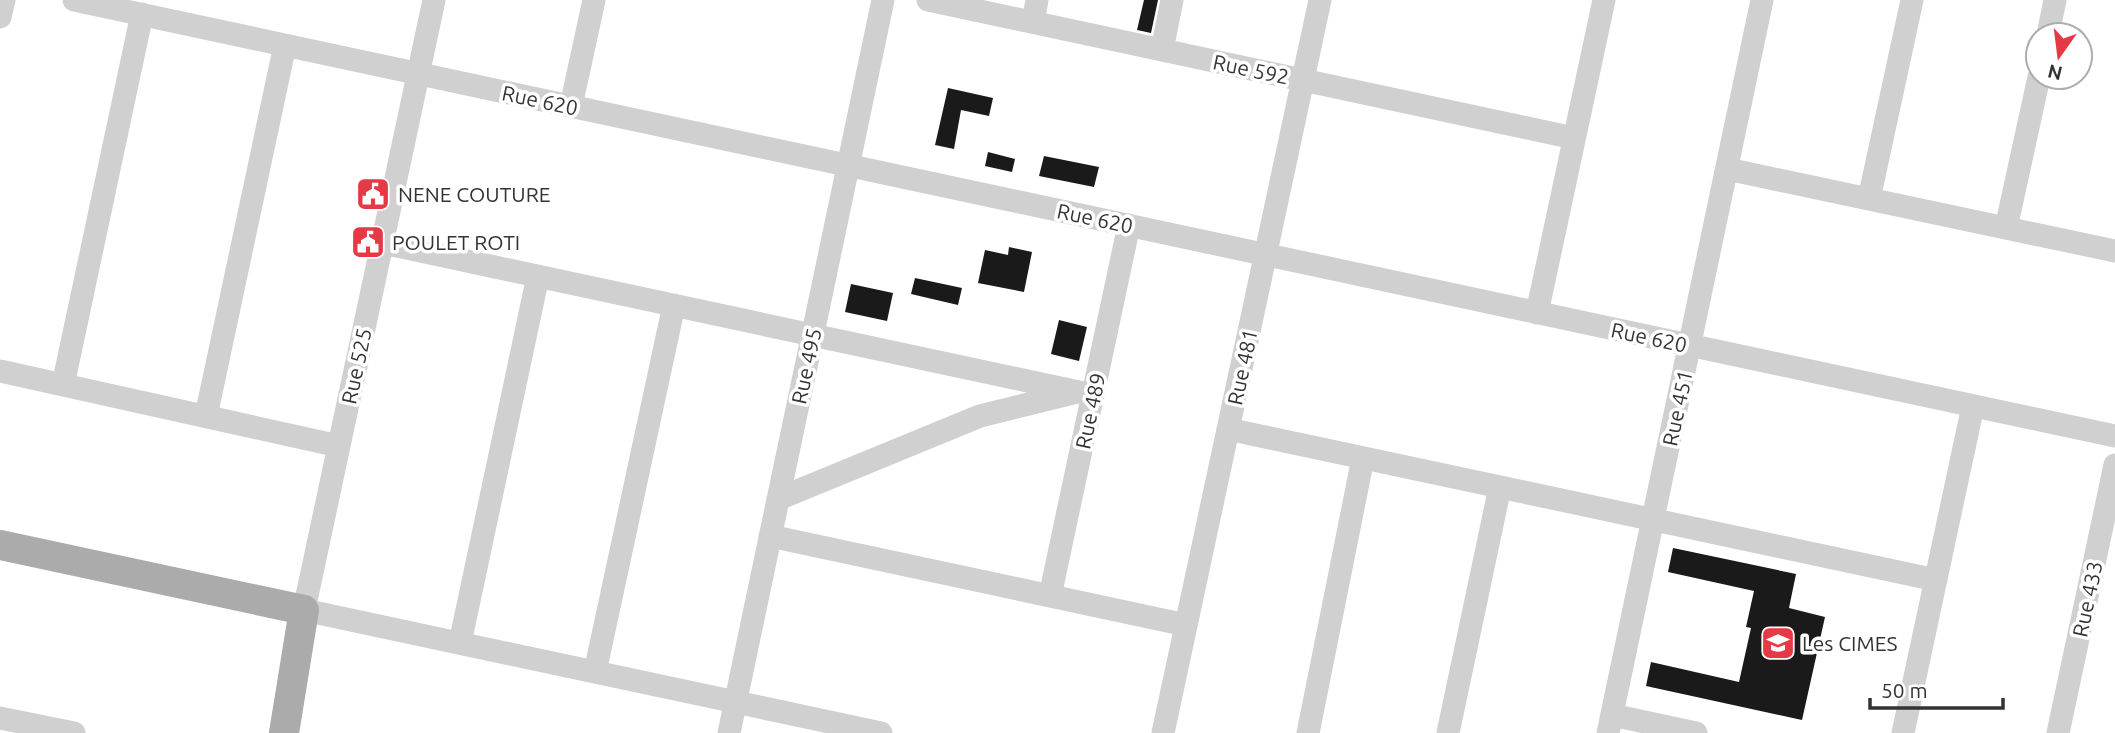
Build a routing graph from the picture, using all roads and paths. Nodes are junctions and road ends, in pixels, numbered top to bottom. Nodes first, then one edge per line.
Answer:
1 (4, 0) edge
2 (75, 0) edge
3 (434, 0) edge
4 (594, 0) edge
5 (883, 0) edge
6 (928, 0) edge
7 (1172, 0) edge
8 (1320, 0) edge
9 (1604, 0) edge
10 (1762, 0) edge
11 (1912, 0) edge
12 (2055, 0) edge
13 (1035, 11) edge
14 (142, 14) junction
15 (0, 17) edge
16 (2051, 21) edge
17 (285, 45) junction
18 (1162, 50) junction
19 (419, 74) junction
20 (1303, 80) junction
21 (2036, 91) edge
22 (571, 106) junction
23 (1574, 138) junction
24 (848, 165) junction
25 (1727, 169) junction
26 (1869, 199) junction
27 (1129, 225) junction
28 (2006, 228) junction
29 (383, 243) junction
30 (2115, 251) edge
31 (1266, 255) junction
32 (538, 276) junction
33 (674, 305) junction
34 (1537, 313) junction
35 (813, 335) junction
36 (1690, 345) junction
37 (0, 371) edge
38 (63, 385) junction
39 (1086, 393) junction
40 (1973, 406) junction
41 (206, 416) junction
42 (1228, 429) junction
43 (2115, 436) edge
44 (339, 446) junction
45 (1363, 458) junction
46 (2115, 465) edge
47 (1500, 487) junction
48 (778, 499) junction
49 (1653, 520) junction
50 (770, 536) junction
51 (0, 545) edge
52 (1936, 580) junction
53 (1050, 596) junction
54 (304, 610) junction
55 (1186, 625) junction
56 (460, 643) junction
57 (595, 672) junction
58 (735, 702) junction
59 (0, 718) edge
60 (1610, 724) edge
61 (74, 733) edge
62 (284, 733) edge
63 (729, 733) edge
64 (878, 733) edge
65 (1163, 733) edge
66 (1308, 733) edge
67 (1448, 733) edge
68 (1696, 733) edge
69 (1903, 733) edge
70 (2058, 733) edge

1 - 15 street
2 - 14 street, Rue 620
3 - 19 street, Rue 525
4 - 22 street
5 - 24 street, Rue 495
6 - 13 street, Rue 592
7 - 18 street
8 - 20 street, Rue 481
9 - 23 street
10 - 25 street, Rue 451
11 - 26 street
12 - 16 street
13 - 18 street, Rue 592
14 - 17 street, Rue 620
14 - 38 street
17 - 19 street, Rue 620
17 - 41 street
18 - 20 street, Rue 592
19 - 22 street, Rue 620
19 - 29 street, Rue 525
20 - 23 street, Rue 592
20 - 31 street, Rue 481
21 - 28 street
22 - 24 street, Rue 620
23 - 34 street
24 - 27 street, Rue 620
24 - 35 street, Rue 495
25 - 26 street
25 - 36 street, Rue 451
26 - 28 street
27 - 31 street, Rue 620
27 - 39 street, Rue 489
28 - 30 street
29 - 32 street
29 - 44 street, Rue 525
31 - 34 street, Rue 620
31 - 42 street, Rue 481
32 - 33 street
32 - 56 street
33 - 35 street
33 - 57 street
34 - 36 street, Rue 620
35 - 39 street
35 - 48 street, Rue 495
36 - 40 street, Rue 620
36 - 49 street, Rue 451
37 - 38 street
38 - 41 street
39 - 48 street
39 - 53 street, Rue 489
40 - 43 street, Rue 620
40 - 52 street
41 - 44 street
42 - 45 street
42 - 55 street, Rue 481
44 - 54 street, Rue 525
45 - 47 street
45 - 66 street
46 - 70 street, Rue 433
47 - 49 street
47 - 67 street
48 - 50 street, Rue 495
49 - 52 street
49 - 60 street, Rue 451
50 - 53 street
50 - 58 street, Rue 495
51 - 54 main road
52 - 69 street
53 - 55 street
54 - 56 street
54 - 62 main road, Rue 525
55 - 65 street, Rue 481
56 - 57 street
57 - 58 street
58 - 63 street, Rue 495
58 - 64 street
59 - 61 street
60 - 68 street

